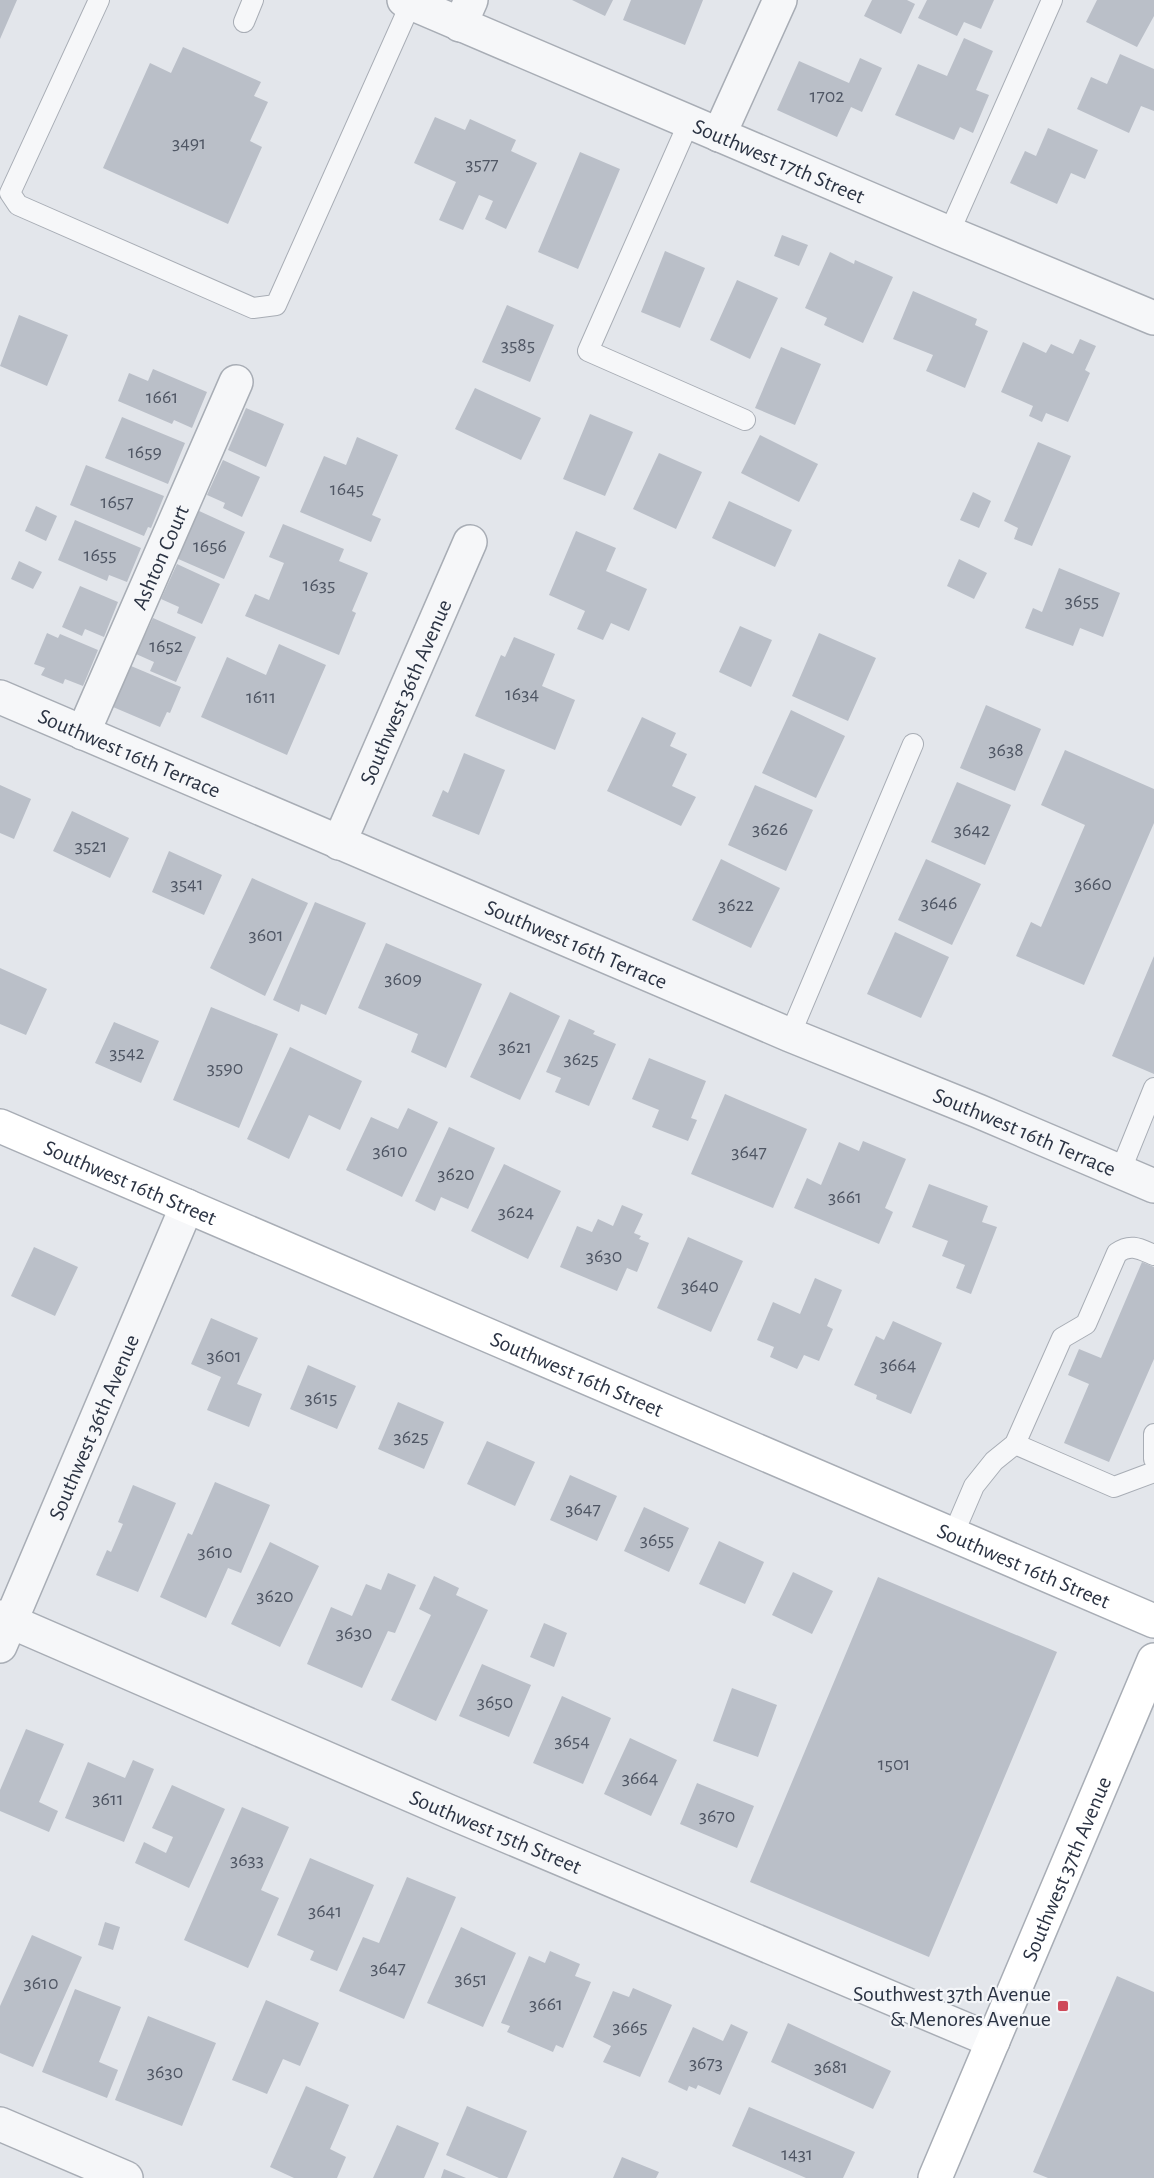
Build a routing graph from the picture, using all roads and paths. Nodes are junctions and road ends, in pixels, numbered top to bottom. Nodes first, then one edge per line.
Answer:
1 (99, 0) edge
2 (253, 0) edge
3 (780, 0) edge
4 (1052, 0) edge
5 (408, 2) edge
6 (466, 12) edge
7 (244, 22) dead end
8 (689, 122) junction
9 (719, 135) junction
10 (7, 198) edge
11 (949, 233) junction
12 (1151, 309) edge
13 (236, 382) dead end
14 (745, 420) dead end
15 (470, 542) dead end
16 (0, 697) edge
17 (83, 734) junction
18 (912, 744) dead end
19 (339, 843) junction
20 (790, 1035) junction
21 (1154, 1088) edge
22 (0, 1126) edge
23 (1120, 1172) junction
24 (1154, 1186) edge
25 (188, 1206) junction
26 (1154, 1256) edge
27 (1154, 1434) edge
28 (1015, 1444) junction
29 (1154, 1459) edge
30 (1154, 1472) edge
31 (953, 1535) junction
32 (1154, 1621) edge
33 (4, 1629) edge
34 (1154, 1660) edge
35 (993, 2041) junction
36 (0, 2124) edge
37 (126, 2178) edge
38 (935, 2178) edge

1 - 10 lane
2 - 7 lane
3 - 9 street
4 - 11 lane
5 - 6 street, Southwest 17th Street
5 - 10 lane
6 - 8 street, Southwest 17th Street
8 - 9 street, Southwest 17th Street
8 - 14 lane
9 - 11 street, Southwest 17th Street
11 - 12 street, Southwest 17th Street
13 - 17 street, Ashton Court
15 - 19 street, Southwest 36th Avenue
16 - 17 street, Southwest 16th Terrace
17 - 19 street, Southwest 16th Terrace
18 - 20 lane
19 - 20 street, Southwest 16th Terrace
20 - 23 street, Southwest 16th Terrace
21 - 23 lane
22 - 25 street, Southwest 16th Street
23 - 24 street, Southwest 16th Terrace
25 - 31 street, Southwest 16th Street
25 - 33 street, Southwest 36th Avenue
26 - 28 lane
27 - 29 lane
28 - 30 lane
28 - 31 lane
31 - 32 street, Southwest 16th Street
33 - 35 street, Southwest 15th Street
34 - 35 street, Southwest 37th Avenue
35 - 38 street, Southwest 37th Avenue
36 - 37 street

